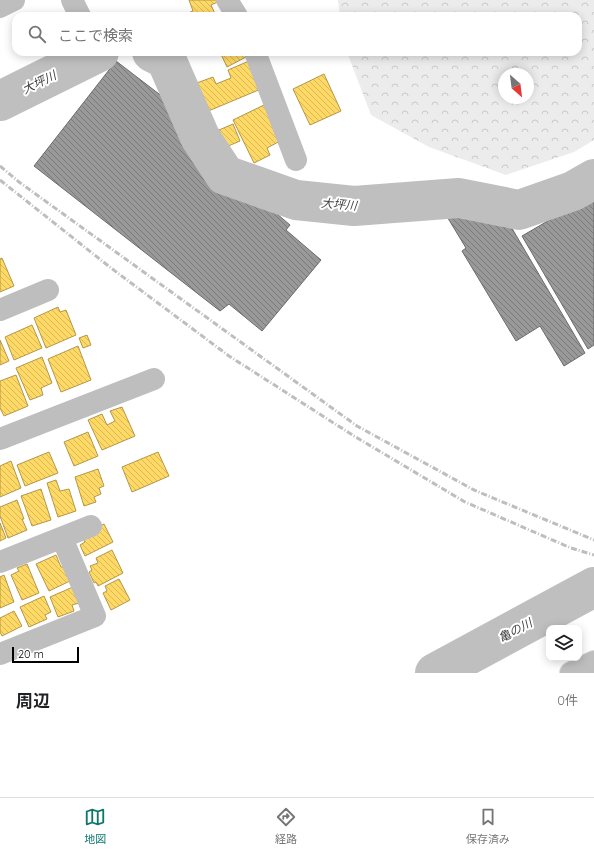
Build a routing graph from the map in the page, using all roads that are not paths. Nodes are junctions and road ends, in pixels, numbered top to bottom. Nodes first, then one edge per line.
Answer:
1 (14, 0) edge
2 (72, 0) edge
3 (227, 0) edge
4 (0, 7) edge
5 (78, 12) edge
6 (234, 12) edge
7 (257, 56) edge
8 (296, 160) dead end
9 (48, 290) dead end
10 (0, 310) edge
11 (154, 379) dead end
12 (0, 439) edge
13 (91, 526) dead end
14 (62, 538) junction
15 (0, 562) edge
16 (0, 654) edge
17 (594, 662) edge
18 (571, 673) edge

1 - 4 street
2 - 5 street
3 - 6 street
7 - 8 street
9 - 10 street
11 - 12 street
13 - 14 street
14 - 15 street
14 - 16 street
17 - 18 street

